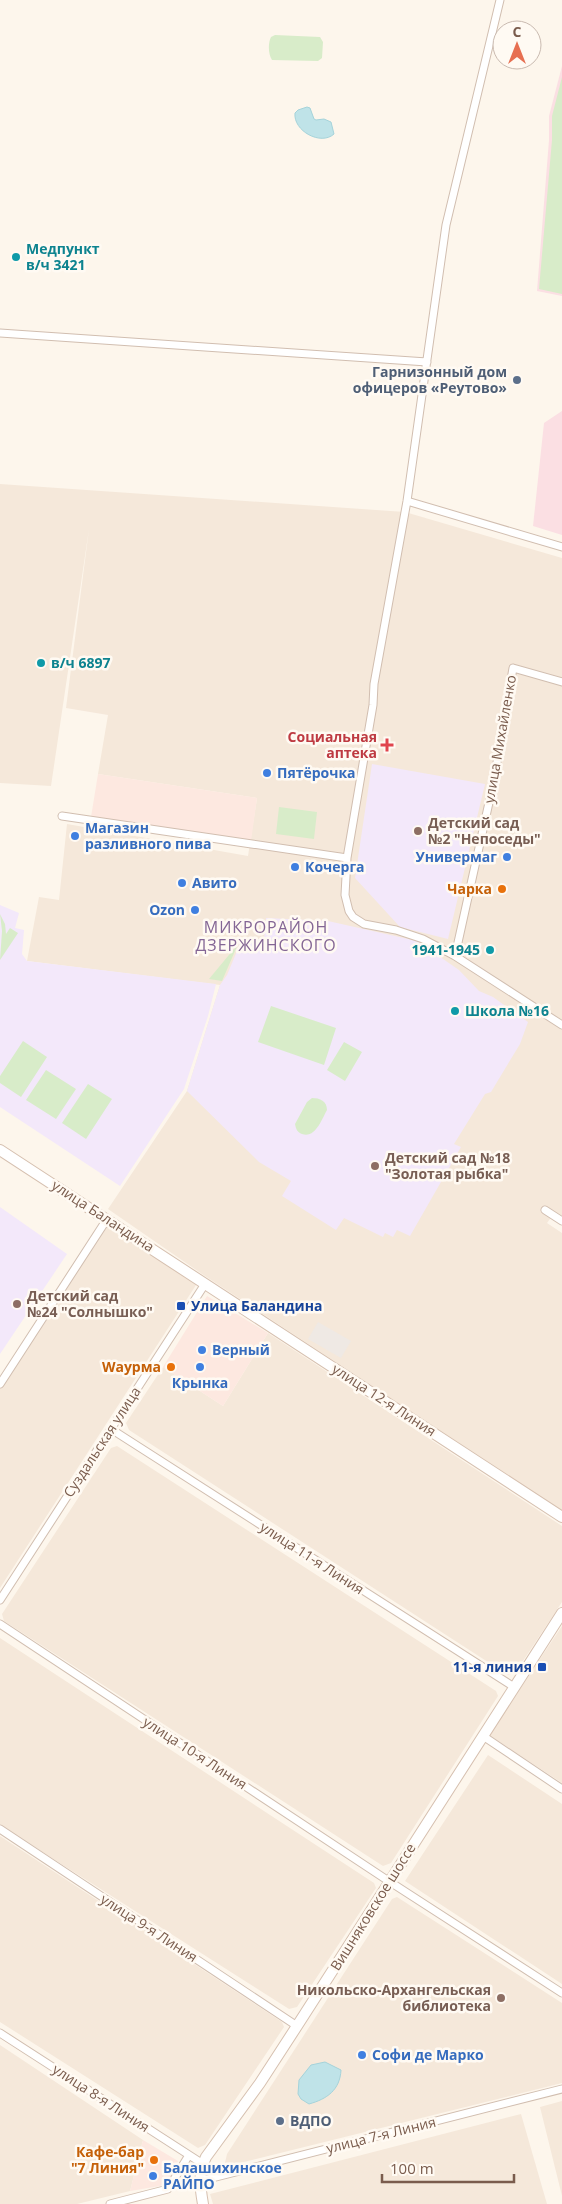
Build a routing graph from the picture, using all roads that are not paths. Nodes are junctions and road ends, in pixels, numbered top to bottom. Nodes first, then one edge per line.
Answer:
1 (500, 0) edge
2 (0, 333) edge
3 (427, 362) junction
4 (407, 501) junction
5 (562, 547) edge
6 (562, 682) edge
7 (62, 816) dead end
8 (347, 858) junction
9 (455, 956) junction
10 (562, 1025) edge
11 (0, 1150) edge
12 (545, 1210) dead end
13 (107, 1219) junction
14 (562, 1221) edge
15 (205, 1284) junction
16 (0, 1384) edge
17 (110, 1429) junction
18 (562, 1517) edge
19 (0, 1600) edge
20 (562, 1613) edge
21 (0, 1624) edge
22 (514, 1687) junction
23 (483, 1736) junction
24 (562, 1789) edge
25 (0, 1829) edge
26 (389, 1882) junction
27 (562, 1993) edge
28 (298, 2026) junction
29 (0, 2033) edge
30 (562, 2089) edge
31 (189, 2155) junction
32 (203, 2164) junction
33 (200, 2181) junction
34 (110, 2204) edge
35 (203, 2204) edge

1 - 3 street
2 - 3 street
3 - 4 street
4 - 5 street
4 - 8 street
6 - 9 street, улица Михайленко
7 - 8 street
8 - 9 street
9 - 10 street
11 - 13 street, улица Баландина
12 - 14 street
13 - 15 street, улица Баландина
13 - 16 street
15 - 17 street, Суздальская улица
15 - 18 street, улица 12-я Линия
17 - 19 street, Суздальская улица
17 - 22 street, улица 11-я Линия
20 - 22 street, Вишняковское шоссе
21 - 26 street, улица 10-я Линия
22 - 23 street, Вишняковское шоссе
23 - 24 street
23 - 26 street, Вишняковское шоссе
25 - 28 street, улица 9-я Линия
26 - 27 street
26 - 28 street, Вишняковское шоссе
28 - 32 street, Вишняковское шоссе
29 - 31 street, улица 8-я Линия
30 - 33 street, улица 7-я Линия
31 - 32 street, улица 8-я Линия
31 - 34 street
32 - 33 street, Вишняковское шоссе
33 - 35 street, Вишняковское шоссе

